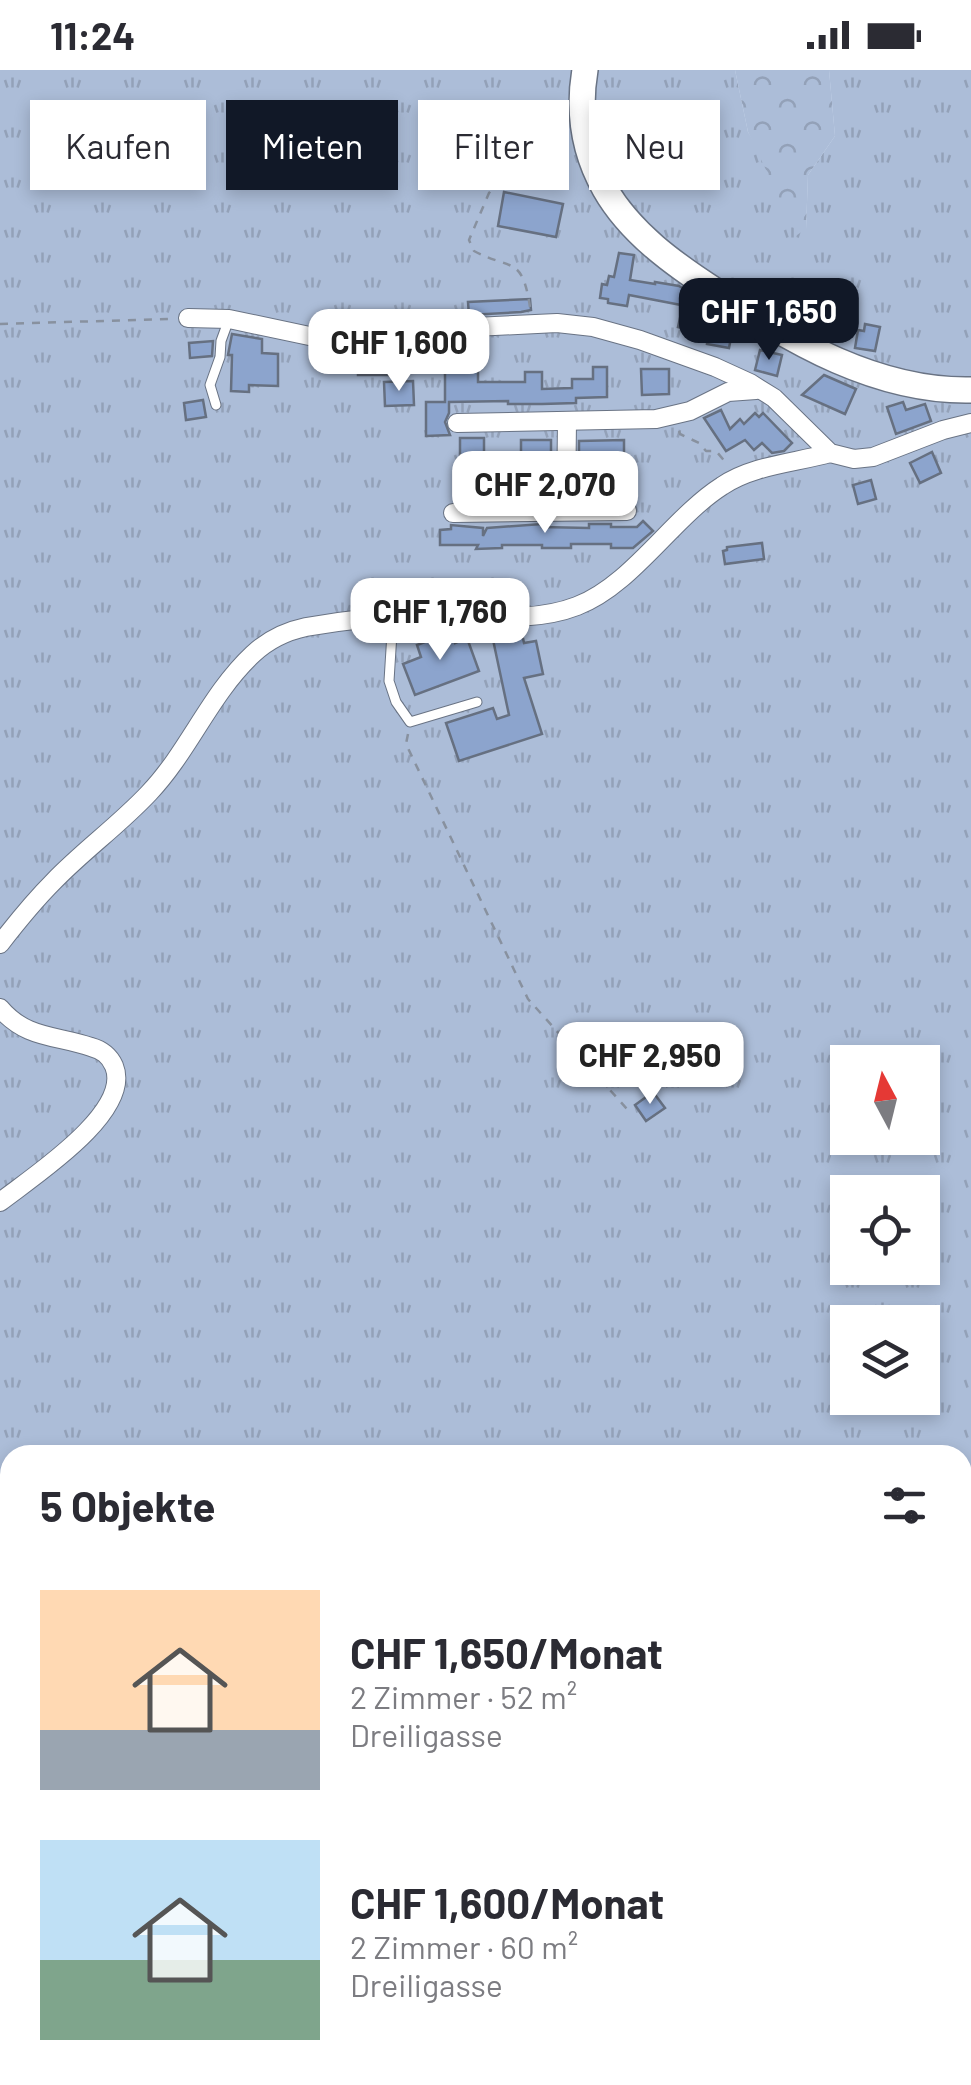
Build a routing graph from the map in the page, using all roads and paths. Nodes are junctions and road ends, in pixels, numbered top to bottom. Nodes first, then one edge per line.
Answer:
1 (585, 70) edge
2 (584, 131) junction
3 (195, 318) junction
4 (230, 319) junction
5 (533, 323) junction
6 (0, 324) edge
7 (220, 341) junction
8 (971, 390) edge
9 (762, 391) junction
10 (216, 404) dead end
11 (567, 421) junction
12 (971, 423) edge
13 (458, 424) dead end
14 (683, 436) dead end
15 (830, 453) junction
16 (734, 478) junction
17 (566, 510) junction
18 (627, 510) dead end
19 (453, 513) dead end
20 (393, 617) junction
21 (477, 702) dead end
22 (410, 722) junction
23 (0, 944) edge
24 (0, 1008) edge
25 (627, 1109) dead end
26 (0, 1202) edge

1 - 2 street
2 - 5 path
2 - 8 street
3 - 4 street
3 - 6 path
3 - 7 lane
4 - 5 street
4 - 7 lane
5 - 9 street
7 - 10 lane
9 - 11 street
9 - 15 street
11 - 13 street
11 - 17 street
12 - 15 street
14 - 16 path
15 - 16 street
16 - 20 street
17 - 18 street
17 - 19 street
20 - 22 lane
20 - 23 street
21 - 22 lane
22 - 25 path
24 - 26 street

